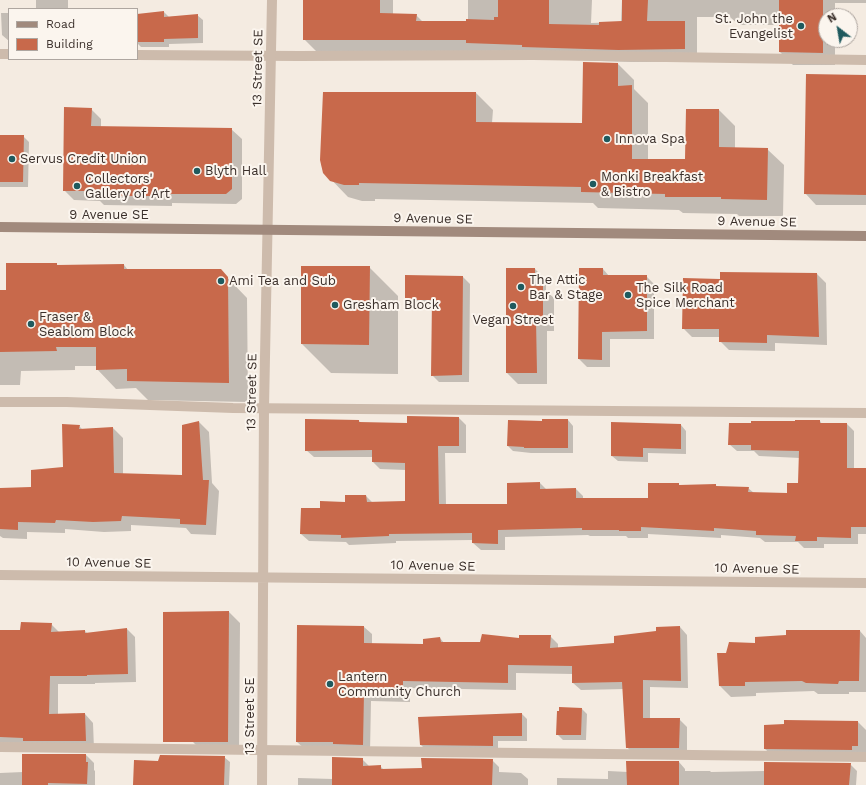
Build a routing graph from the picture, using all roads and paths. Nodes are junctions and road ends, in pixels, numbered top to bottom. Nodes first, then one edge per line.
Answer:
1 (272, 0) edge
2 (138, 55) edge
3 (271, 55) junction
4 (866, 60) edge
5 (0, 227) edge
6 (268, 230) junction
7 (866, 236) edge
8 (0, 402) edge
9 (264, 408) junction
10 (866, 413) edge
11 (0, 575) edge
12 (263, 578) junction
13 (866, 583) edge
14 (0, 747) edge
15 (263, 750) junction
16 (866, 757) edge
17 (262, 785) edge

1 - 3 street, 13 Street SE
2 - 3 street
3 - 4 street
3 - 6 street, 13 Street SE
5 - 6 main road, 9 Avenue SE
6 - 7 main road, 9 Avenue SE
6 - 9 street, 13 Street SE
8 - 9 street
9 - 10 street
9 - 12 street, 13 Street SE
11 - 12 street, 10 Avenue SE
12 - 13 street, 10 Avenue SE
12 - 15 street, 13 Street SE
14 - 15 street
15 - 16 street
15 - 17 street, 13 Street SE

